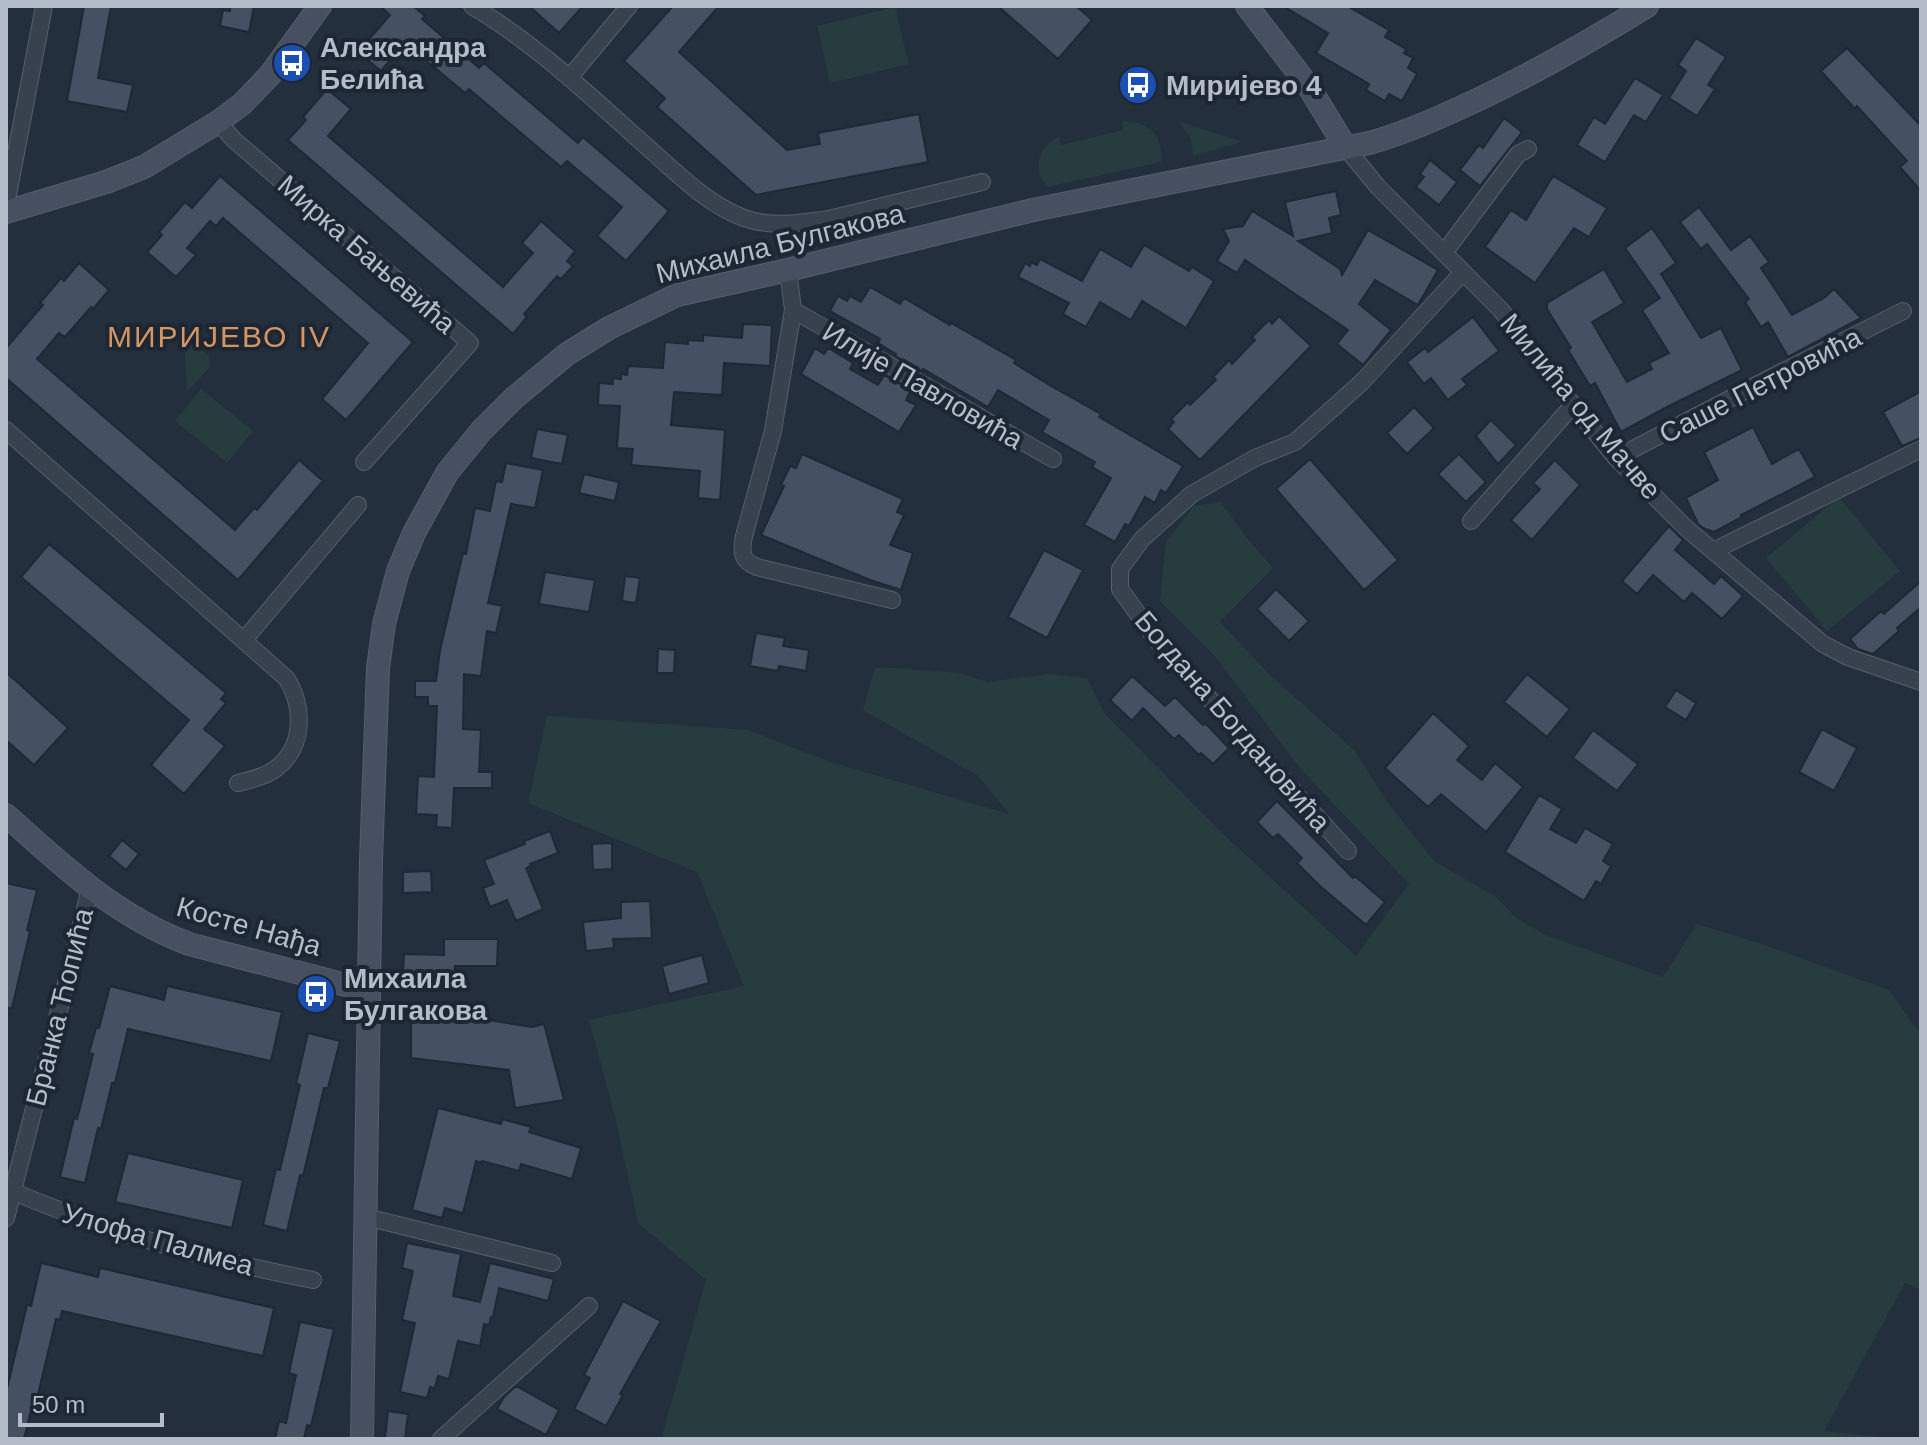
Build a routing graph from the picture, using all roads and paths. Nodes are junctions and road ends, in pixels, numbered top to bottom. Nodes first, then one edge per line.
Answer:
1 (44, 6) edge
2 (320, 6) edge
3 (472, 6) edge
4 (629, 6) edge
5 (1247, 6) edge
6 (1647, 6) edge
7 (569, 78) junction
8 (218, 122) junction
9 (1346, 148) junction
10 (1528, 149) dead end
11 (982, 182) dead end
12 (6, 205) edge
13 (6, 212) edge
14 (1444, 253) junction
15 (788, 270) junction
16 (1463, 272) junction
17 (793, 310) junction
18 (1903, 311) dead end
19 (1573, 405) junction
20 (6, 430) edge
21 (1921, 449) edge
22 (1616, 458) junction
23 (1053, 459) dead end
24 (364, 462) dead end
25 (358, 505) dead end
26 (1471, 521) dead end
27 (1713, 551) junction
28 (892, 600) dead end
29 (244, 640) junction
30 (1921, 682) edge
31 (238, 783) dead end
32 (6, 815) edge
33 (1348, 851) dead end
34 (90, 889) junction
35 (369, 991) junction
36 (9, 1190) edge
37 (366, 1217) junction
38 (6, 1218) edge
39 (552, 1263) dead end
40 (313, 1280) dead end
41 (589, 1306) dead end
42 (362, 1439) edge
43 (441, 1439) edge

1 - 12 street
2 - 8 street
3 - 7 street
4 - 7 street
5 - 9 street
6 - 9 street, Михаила Булгакова
7 - 11 street
8 - 13 street
8 - 24 street, Мирка Бањевића
9 - 14 street, Милића од Мачве
9 - 15 street, Михаила Булгакова
10 - 14 street
14 - 16 street, Милића од Мачве
15 - 17 street
15 - 35 street, Михаила Булгакова
16 - 19 street, Милића од Мачве
16 - 33 street, Богдана Богдановића
17 - 23 street, Илије Павловића
17 - 28 street
18 - 22 street, Саше Петровића
19 - 22 street, Милића од Мачве
19 - 26 street
20 - 29 street
21 - 27 street
22 - 27 street, Милића од Мачве
25 - 29 street
27 - 30 street, Милића од Мачве
29 - 31 street
32 - 34 street, Косте Нађа
34 - 35 street, Косте Нађа
34 - 36 street, Бранка Ћопића
35 - 37 street, Михаила Булгакова
36 - 38 street, Бранка Ћопића
36 - 40 street, Улофа Палмеа
37 - 39 street
37 - 42 street, Михаила Булгакова
41 - 43 street

